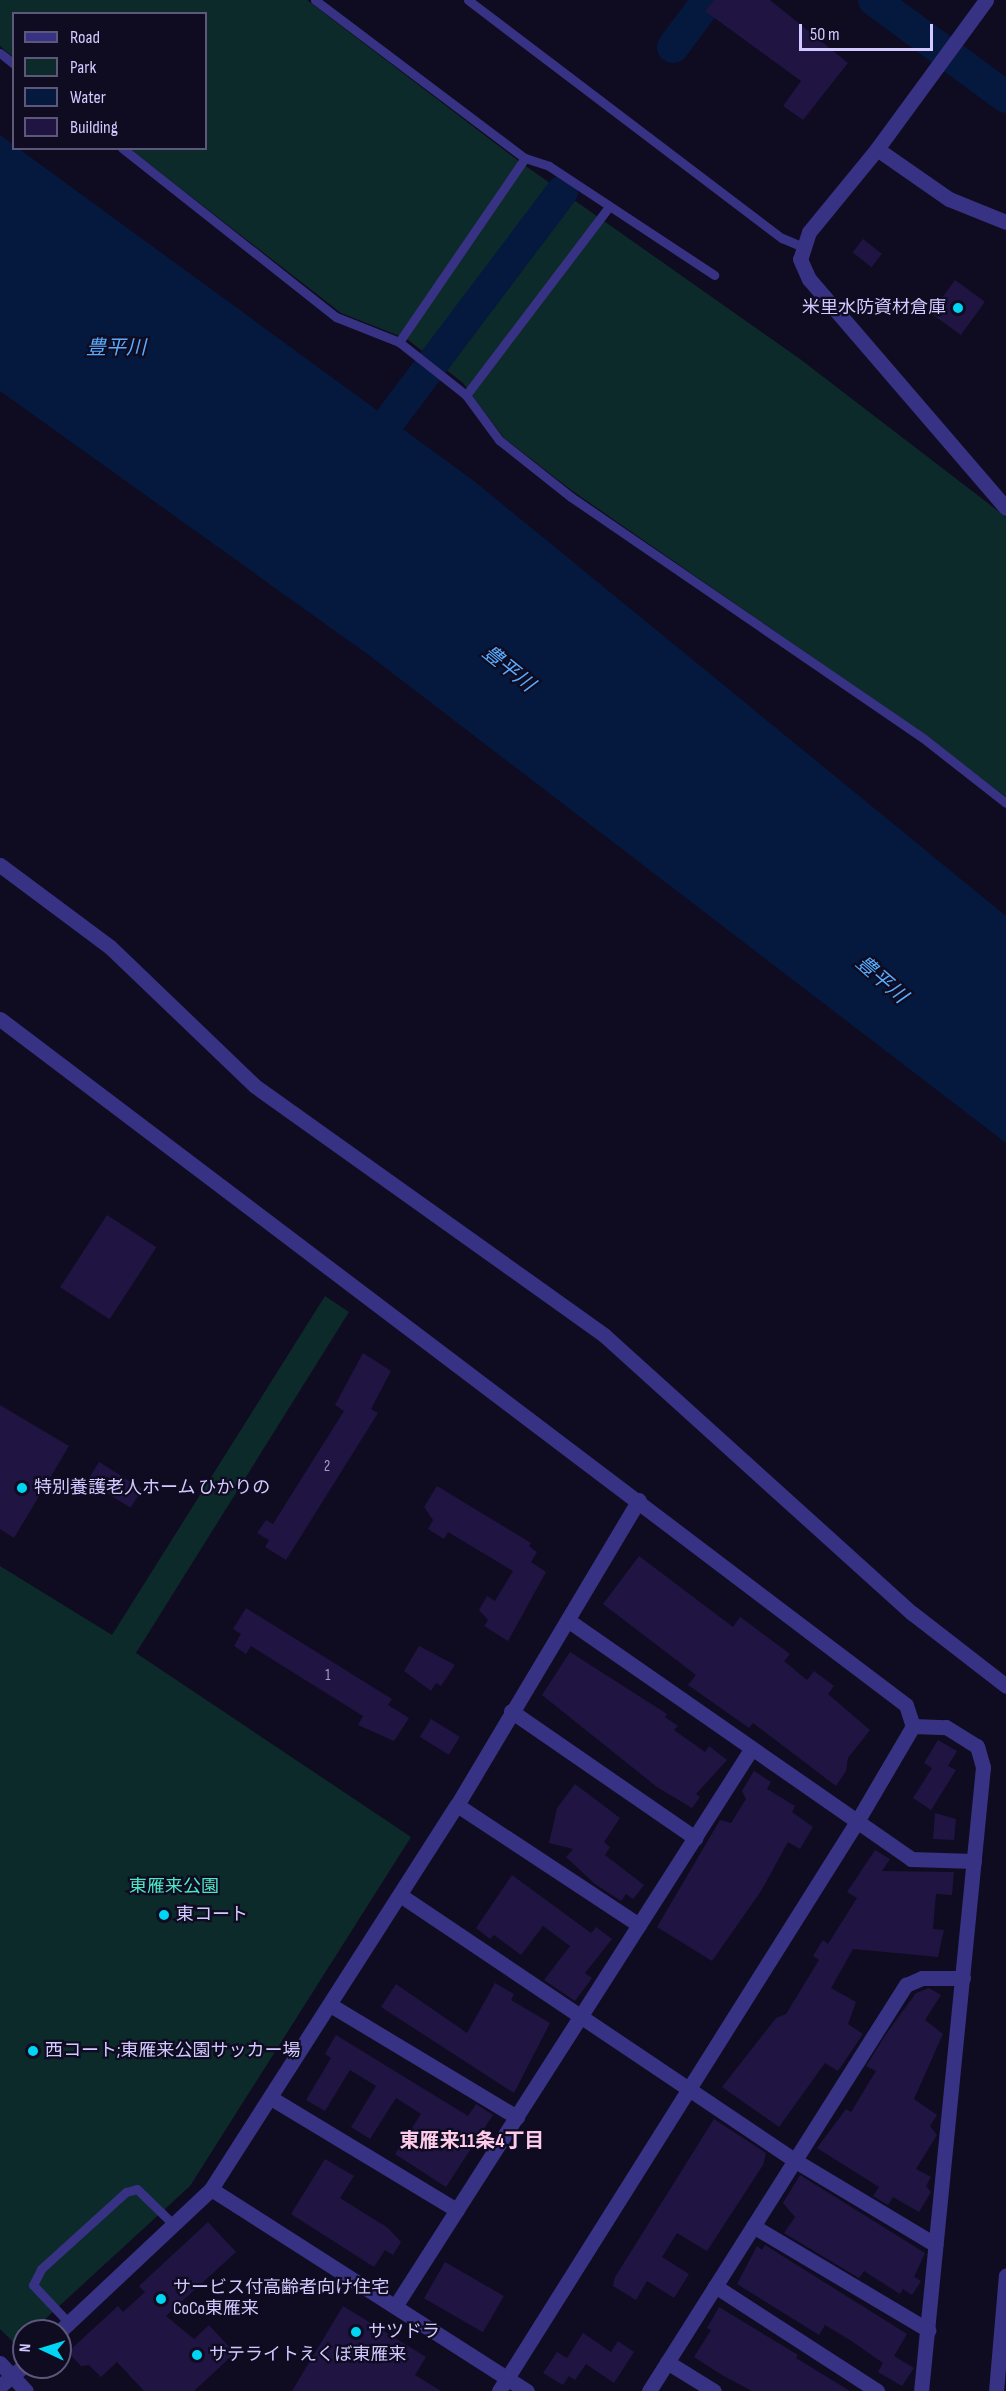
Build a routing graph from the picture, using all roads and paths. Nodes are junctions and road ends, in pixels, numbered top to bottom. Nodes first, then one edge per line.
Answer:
1 (315, 0) edge
2 (468, 0) edge
3 (986, 0) edge
4 (0, 53) edge
5 (12, 62) edge
6 (877, 149) junction
7 (125, 150) edge
8 (525, 158) junction
9 (608, 207) junction
10 (1006, 222) edge
11 (803, 247) junction
12 (714, 275) dead end
13 (399, 343) junction
14 (465, 395) junction
15 (1006, 508) edge
16 (1006, 803) edge
17 (0, 865) edge
18 (0, 1019) edge
19 (639, 1500) junction
20 (569, 1621) junction
21 (1006, 1686) edge
22 (511, 1712) junction
23 (913, 1726) junction
24 (750, 1751) junction
25 (457, 1805) junction
26 (856, 1823) junction
27 (695, 1838) junction
28 (974, 1861) junction
29 (400, 1895) junction
30 (639, 1925) junction
31 (963, 1978) junction
32 (332, 2006) junction
33 (579, 2019) junction
34 (687, 2089) junction
35 (271, 2098) junction
36 (517, 2116) junction
37 (794, 2160) junction
38 (211, 2189) junction
39 (457, 2210) junction
40 (174, 2225) junction
41 (753, 2226) junction
42 (936, 2245) junction
43 (1006, 2275) edge
44 (715, 2286) junction
45 (396, 2305) junction
46 (58, 2319) edge
47 (72, 2320) edge
48 (927, 2330) junction
49 (667, 2362) junction
50 (0, 2363) edge
51 (11, 2375) junction
52 (503, 2385) edge
53 (0, 2386) edge
54 (26, 2391) edge
55 (527, 2391) edge
56 (649, 2391) edge
57 (714, 2391) edge
58 (877, 2391) edge
59 (921, 2391) edge
60 (996, 2391) edge

1 - 8 lane
2 - 11 lane
3 - 6 street
4 - 5 lane
6 - 10 street
6 - 11 street
7 - 13 lane
8 - 9 lane
8 - 13 lane
9 - 12 lane
9 - 14 lane
11 - 15 street
13 - 14 lane
14 - 16 lane
17 - 21 street
18 - 19 street
19 - 20 street
19 - 23 street
20 - 22 street
20 - 24 street
22 - 25 street
22 - 27 street
23 - 26 street
23 - 28 street
24 - 26 street
24 - 27 street
25 - 29 street
25 - 30 street
26 - 28 street
26 - 34 street
27 - 30 street
28 - 31 street
29 - 32 street
29 - 33 street
30 - 33 street
31 - 37 street
31 - 42 street
32 - 35 street
32 - 36 street
33 - 34 street
33 - 36 street
34 - 37 street
34 - 52 street
35 - 38 street
35 - 39 street
36 - 39 street
37 - 41 street
37 - 42 street
38 - 40 street
38 - 45 street
39 - 45 street
40 - 46 lane
40 - 47 street
41 - 44 street
41 - 48 street
42 - 48 street
43 - 60 street
44 - 49 street
44 - 58 street
45 - 52 street
48 - 59 street
49 - 56 street
49 - 57 street
50 - 51 street
51 - 53 street
51 - 54 street
52 - 55 street

